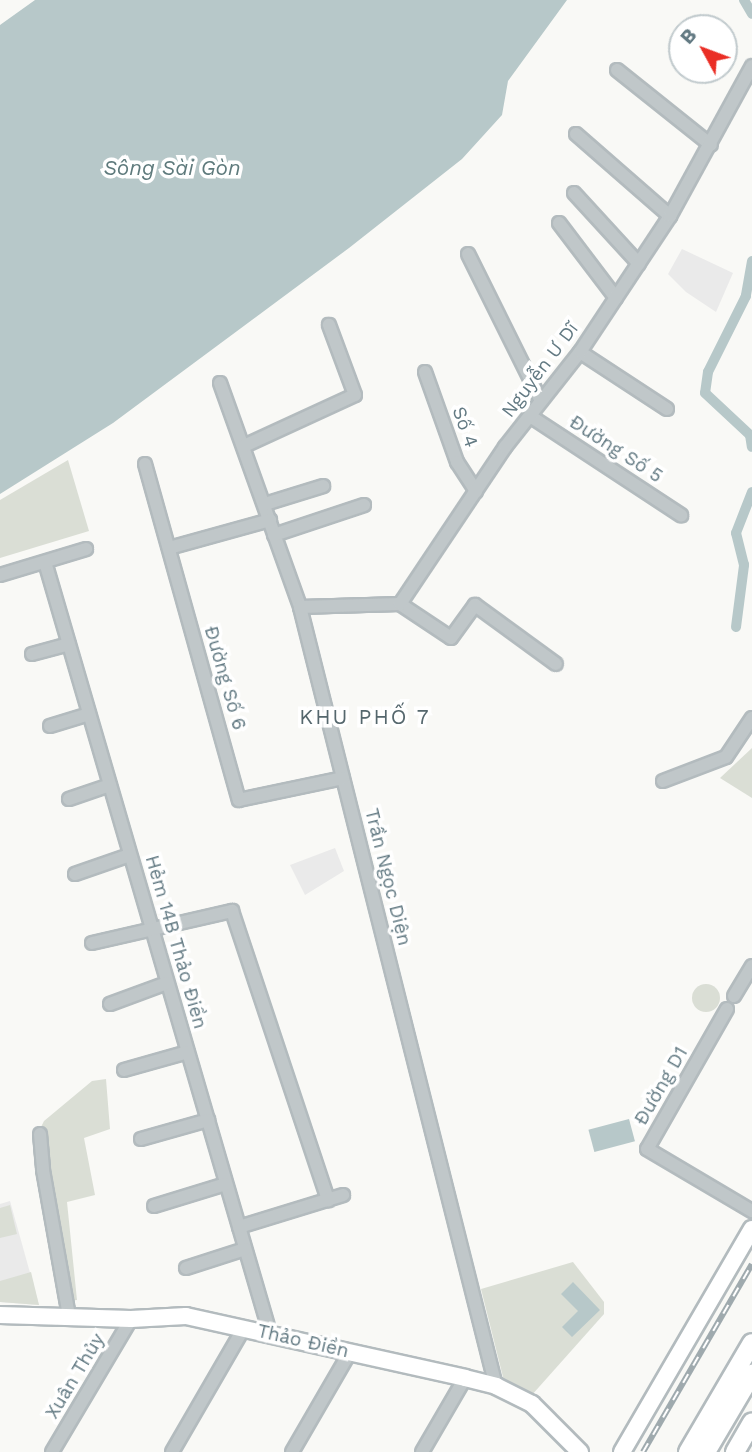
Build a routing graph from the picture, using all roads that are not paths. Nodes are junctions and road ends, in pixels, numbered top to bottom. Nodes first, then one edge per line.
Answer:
1 (752, 66) edge
2 (617, 70) dead end
3 (576, 134) dead end
4 (711, 145) junction
5 (574, 193) dead end
6 (670, 216) junction
7 (559, 223) dead end
8 (468, 254) dead end
9 (639, 264) junction
10 (616, 299) junction
11 (329, 325) dead end
12 (580, 352) junction
13 (425, 372) dead end
14 (220, 383) dead end
15 (541, 401) junction
16 (667, 409) dead end
17 (530, 416) junction
18 (244, 446) junction
19 (145, 464) dead end
20 (323, 486) dead end
21 (476, 491) junction
22 (265, 504) junction
23 (364, 505) dead end
24 (681, 515) dead end
25 (270, 520) junction
26 (274, 535) junction
27 (169, 548) junction
28 (86, 550) dead end
29 (45, 562) junction
30 (0, 575) edge
31 (400, 604) junction
32 (300, 607) junction
33 (69, 644) junction
34 (32, 654) dead end
35 (556, 664) dead end
36 (89, 714) junction
37 (752, 718) edge
38 (50, 726) dead end
39 (343, 778) junction
40 (663, 781) dead end
41 (110, 785) junction
42 (69, 799) dead end
43 (130, 855) junction
44 (75, 874) dead end
45 (152, 930) junction
46 (92, 943) dead end
47 (752, 966) edge
48 (167, 983) junction
49 (734, 996) dead end
50 (110, 1004) dead end
51 (727, 1009) dead end
52 (188, 1052) junction
53 (124, 1070) dead end
54 (208, 1120) junction
55 (40, 1134) dead end
56 (141, 1139) dead end
57 (226, 1184) junction
58 (343, 1195) dead end
59 (328, 1200) junction
60 (154, 1206) dead end
61 (752, 1211) edge
62 (239, 1227) junction
63 (752, 1229) edge
64 (245, 1249) junction
65 (186, 1268) dead end
66 (0, 1315) edge
67 (69, 1315) junction
68 (131, 1319) junction
69 (244, 1328) junction
70 (270, 1333) junction
71 (752, 1343) edge
72 (350, 1352) junction
73 (752, 1374) edge
74 (466, 1378) junction
75 (496, 1386) junction
76 (752, 1423) edge
77 (52, 1452) edge
78 (173, 1452) edge
79 (292, 1452) edge
80 (422, 1452) edge
81 (580, 1452) edge
82 (622, 1452) edge
83 (688, 1452) edge
84 (706, 1452) edge
85 (735, 1452) edge

1 - 4 street, Nguyễn Ư Dĩ
2 - 4 street
3 - 6 street
4 - 6 street, Nguyễn Ư Dĩ
5 - 9 street
6 - 9 street, Nguyễn Ư Dĩ
7 - 10 street
8 - 15 street
9 - 10 street, Nguyễn Ư Dĩ
10 - 12 street, Nguyễn Ư Dĩ
11 - 18 street
12 - 15 street, Nguyễn Ư Dĩ
12 - 16 street
13 - 21 street, Số 4
14 - 18 street, Trần Ngọc Diện
15 - 17 street, Nguyễn Ư Dĩ
17 - 21 street, Nguyễn Ư Dĩ
17 - 24 street, Đường Số 5
18 - 22 street, Trần Ngọc Diện
19 - 27 street, Đường Số 6
20 - 22 street
21 - 31 street, Nguyễn Ư Dĩ
22 - 25 street, Trần Ngọc Diện
23 - 26 street
25 - 26 street, Trần Ngọc Diện
25 - 27 street
26 - 32 street, Trần Ngọc Diện
27 - 39 street, Đường Số 6
28 - 29 street
29 - 30 street
29 - 33 street, Hẻm 14B Thảo Điền
31 - 32 street
31 - 35 street
32 - 39 street, Trần Ngọc Diện
33 - 34 street
33 - 36 street, Hẻm 14B Thảo Điền
36 - 38 street
36 - 41 street, Hẻm 14B Thảo Điền
37 - 40 street
39 - 75 street, Trần Ngọc Diện
41 - 42 street
41 - 43 street, Hẻm 14B Thảo Điền
43 - 44 street
43 - 45 street, Hẻm 14B Thảo Điền
45 - 46 street
45 - 48 street, Hẻm 14B Thảo Điền
45 - 59 street
47 - 49 street
48 - 50 street
48 - 52 street, Hẻm 14B Thảo Điền
51 - 61 street, Đường D1
52 - 53 street
52 - 54 street, Hẻm 14B Thảo Điền
54 - 56 street
54 - 57 street, Hẻm 14B Thảo Điền
55 - 67 street
57 - 60 street
57 - 62 street, Hẻm 14B Thảo Điền
58 - 59 street
59 - 62 street
62 - 64 street, Hẻm 14B Thảo Điền
63 - 82 main road
64 - 65 street
64 - 70 street, Hẻm 14B Thảo Điền
66 - 67 main road, Thảo Điền
67 - 68 main road, Thảo Điền
68 - 69 main road, Thảo Điền
68 - 77 street, Xuân Thủy
69 - 70 main road, Thảo Điền
69 - 78 street
70 - 72 main road, Thảo Điền
71 - 83 highway
72 - 74 main road, Thảo Điền
72 - 79 street
73 - 84 highway
74 - 75 main road, Thảo Điền
74 - 80 street
75 - 81 main road, Thảo Điền
76 - 85 highway

